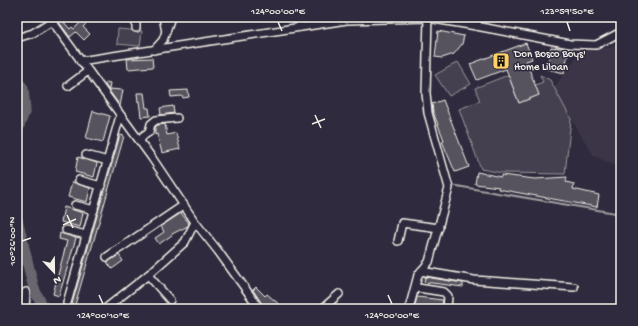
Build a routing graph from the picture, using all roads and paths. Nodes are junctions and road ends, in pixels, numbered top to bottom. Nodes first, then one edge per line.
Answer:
1 (59, 17) edge
2 (136, 17) edge
3 (163, 17) edge
4 (171, 17) edge
5 (300, 17) edge
6 (479, 17) edge
7 (431, 18) edge
8 (52, 20) edge
9 (331, 20) edge
10 (476, 26) junction
11 (300, 27) junction
12 (136, 28) dead end
13 (166, 32) junction
14 (621, 32) edge
15 (17, 38) edge
16 (154, 50) junction
17 (80, 62) junction
18 (88, 71) junction
19 (68, 86) dead end
20 (120, 116) junction
21 (177, 118) dead end
22 (140, 141) junction
23 (86, 155) dead end
24 (108, 161) junction
25 (79, 180) dead end
26 (100, 186) junction
27 (75, 205) dead end
28 (184, 205) junction
29 (94, 210) junction
30 (195, 222) junction
31 (438, 228) junction
32 (66, 230) dead end
33 (86, 235) junction
34 (398, 241) dead end
35 (108, 257) dead end
36 (421, 271) junction
37 (148, 275) junction
38 (574, 287) dead end
39 (415, 289) junction
40 (26, 292) dead end
41 (338, 294) dead end
42 (170, 300) dead end
43 (67, 303) dead end
44 (25, 309) edge
45 (106, 309) edge
46 (260, 309) edge
47 (322, 309) edge
48 (409, 309) edge
49 (447, 309) edge

1 - 8 street
2 - 12 street
3 - 13 street
4 - 13 street
5 - 11 street
6 - 10 street
7 - 9 street
7 - 10 street
7 - 31 street
8 - 15 street
8 - 17 street
9 - 11 street
10 - 14 street
11 - 16 street
13 - 16 street
16 - 17 street
17 - 18 street
18 - 19 street
18 - 20 street
20 - 22 street
20 - 24 street
21 - 22 street
22 - 28 street
23 - 24 street
24 - 26 street
25 - 26 street
26 - 29 street
27 - 29 street
28 - 30 street
28 - 35 street
29 - 33 street
30 - 37 street
30 - 46 street
31 - 34 street
31 - 36 street
32 - 33 street
33 - 43 street
36 - 38 street
36 - 39 street
37 - 42 street
37 - 45 street
39 - 48 street
39 - 49 street
40 - 44 street
41 - 47 street

